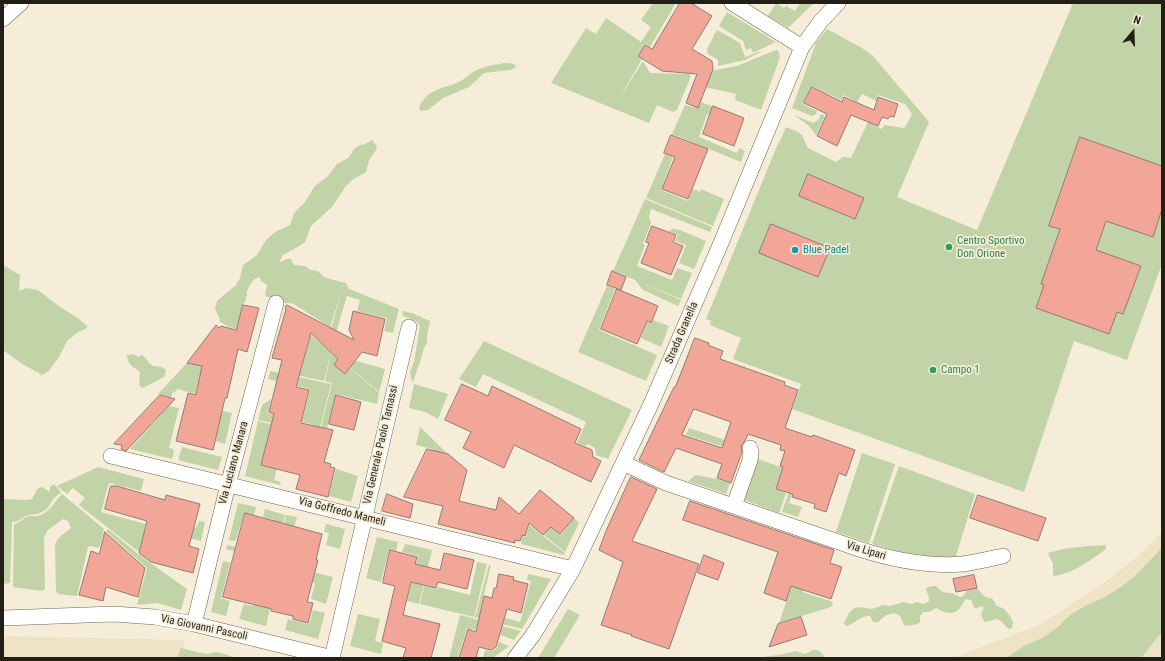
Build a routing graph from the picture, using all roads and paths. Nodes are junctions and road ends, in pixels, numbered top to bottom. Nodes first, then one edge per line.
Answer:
1 (21, 3) edge
2 (732, 3) edge
3 (838, 3) edge
4 (3, 19) edge
5 (802, 47) junction
6 (276, 303) dead end
7 (409, 327) dead end
8 (750, 448) dead end
9 (111, 456) dead end
10 (623, 463) junction
11 (228, 485) junction
12 (734, 506) junction
13 (364, 518) junction
14 (1003, 556) dead end
15 (573, 569) junction
16 (3, 618) edge
17 (194, 624) junction
18 (332, 658) edge
19 (515, 658) edge

1 - 4 street
2 - 5 street
3 - 5 street, Strada Granella
5 - 10 street, Strada Granella
6 - 11 street, Via Luciano Manara
7 - 13 street, Via Generale Paolo Tarnassi
8 - 12 street
9 - 11 street, Via Goffredo Mameli
10 - 12 street, Via Lipari
10 - 15 street, Strada Granella
11 - 13 street, Via Goffredo Mameli
11 - 17 street, Via Luciano Manara
12 - 14 street, Via Lipari
13 - 15 street, Via Goffredo Mameli
13 - 18 street, Via Generale Paolo Tarnassi
15 - 19 street, Strada Granella
16 - 17 street, Via Giovanni Pascoli
17 - 18 street, Via Giovanni Pascoli

